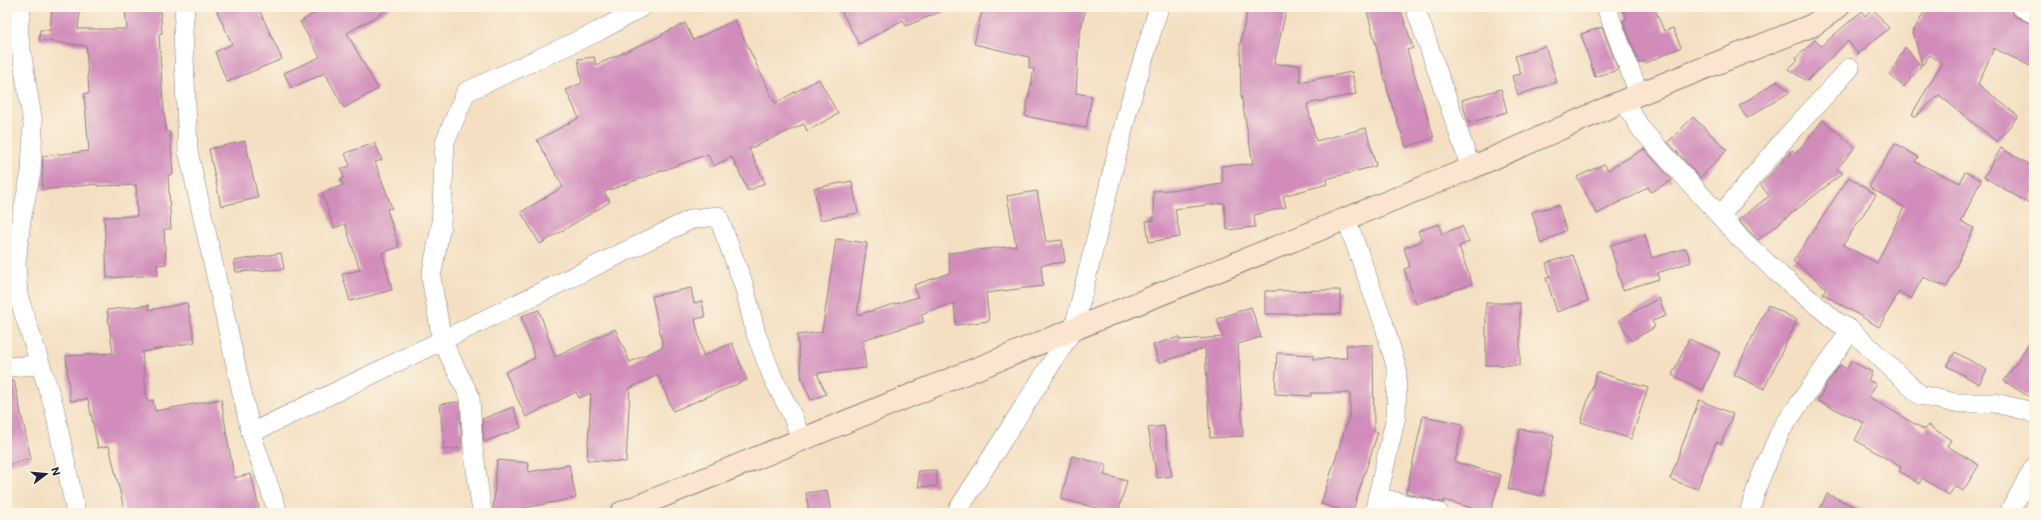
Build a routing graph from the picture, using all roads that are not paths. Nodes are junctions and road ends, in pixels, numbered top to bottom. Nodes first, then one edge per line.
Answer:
1 (22, 7) edge
2 (185, 7) edge
3 (642, 7) edge
4 (1159, 7) edge
5 (1415, 7) edge
6 (1606, 7) edge
7 (1838, 7) edge
8 (2021, 7) edge
9 (2034, 14) edge
10 (1850, 68) dead end
11 (1631, 98) junction
12 (1471, 168) junction
13 (1720, 216) junction
14 (1346, 218) junction
15 (1074, 328) junction
16 (1850, 330) junction
17 (442, 342) junction
18 (39, 365) junction
19 (7, 367) edge
20 (2034, 414) edge
21 (251, 433) junction
22 (802, 440) junction
23 (2034, 467) edge
24 (1376, 505) edge
25 (76, 513) edge
26 (278, 513) edge
27 (482, 513) edge
28 (622, 513) edge
29 (956, 513) edge
30 (1439, 513) edge
31 (1749, 513) edge
32 (2009, 513) edge

1 - 18 street
2 - 21 street
3 - 17 street
4 - 15 street
5 - 12 street
6 - 11 street
7 - 11 street
8 - 9 street
10 - 13 street
11 - 12 street
11 - 13 street
12 - 14 street
13 - 16 street
14 - 15 street
14 - 24 street
15 - 22 street
15 - 29 street
16 - 20 street
16 - 31 street
17 - 21 street
17 - 22 street
17 - 27 street
18 - 19 street
18 - 25 street
21 - 26 street
22 - 28 street
23 - 32 street
24 - 30 street

